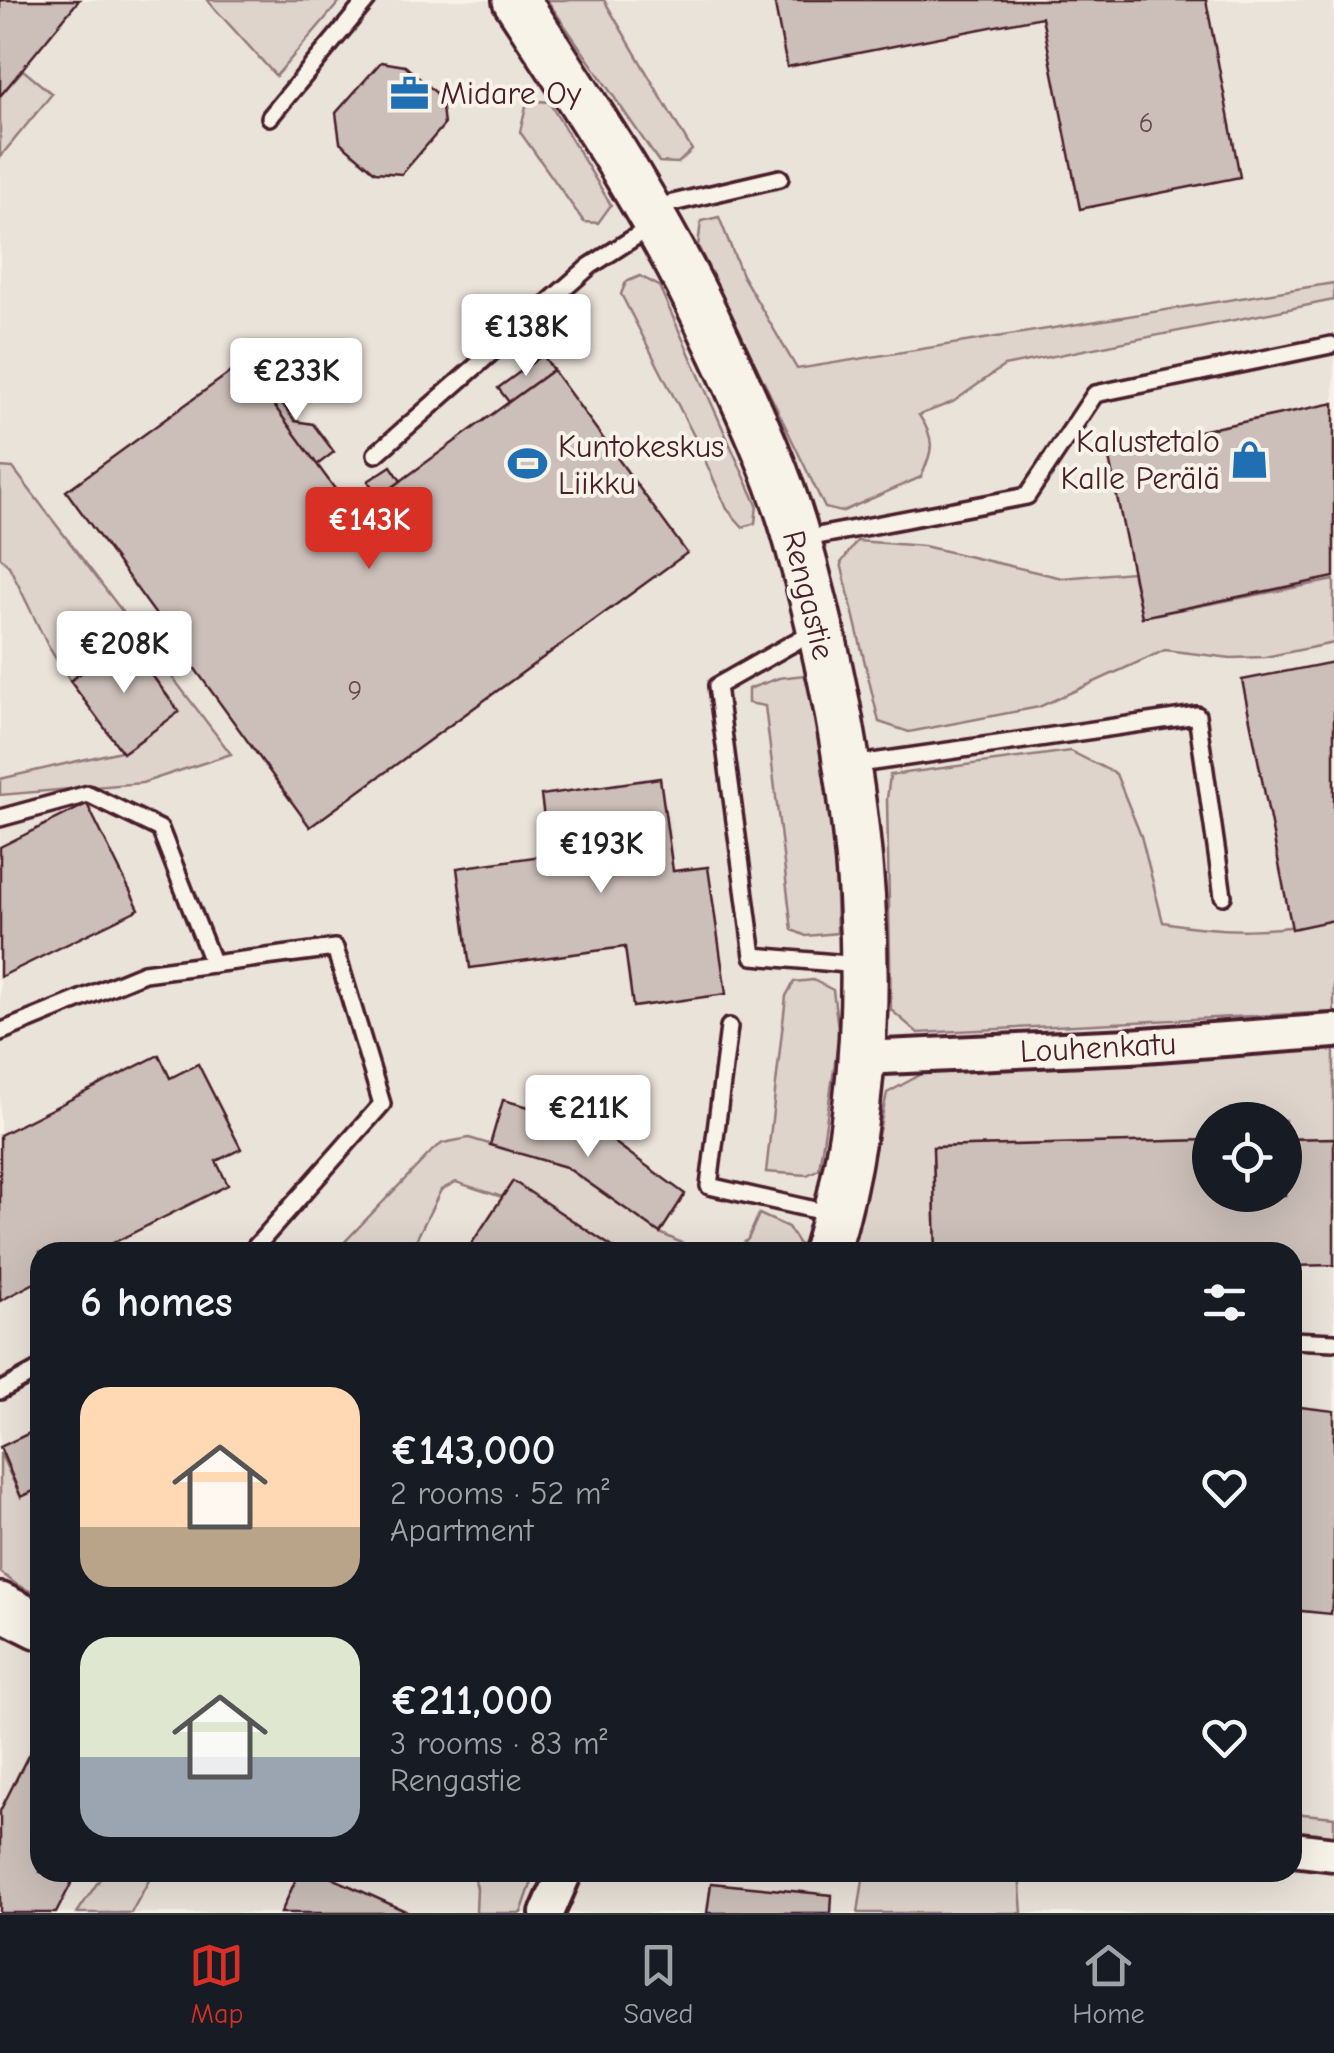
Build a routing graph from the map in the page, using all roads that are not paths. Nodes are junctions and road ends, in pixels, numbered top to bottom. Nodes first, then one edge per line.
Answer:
1 (367, 0) edge
2 (516, 0) edge
3 (270, 117) dead end
4 (780, 178) dead end
5 (652, 216) junction
6 (1332, 345) dead end
7 (376, 454) dead end
8 (798, 540) junction
9 (819, 628) junction
10 (848, 766) junction
11 (0, 818) edge
12 (1223, 896) dead end
13 (212, 964) junction
14 (863, 965) junction
15 (729, 1027) dead end
16 (0, 1032) edge
17 (1334, 1032) edge
18 (862, 1058) junction
19 (832, 1234) edge
20 (260, 1242) edge
21 (1302, 1340) edge
22 (1334, 1342) edge
23 (30, 1375) edge
24 (0, 1391) edge
25 (0, 1606) edge
26 (30, 1621) edge
27 (1302, 1851) edge
28 (1334, 1854) edge
29 (561, 1882) edge
30 (547, 1913) edge

1 - 3 lane
2 - 5 street, Rengastie
4 - 5 lane
5 - 7 lane
5 - 8 street, Rengastie
6 - 8 lane
8 - 9 street, Rengastie
9 - 10 street, Rengastie
9 - 14 lane
10 - 12 lane
10 - 14 street, Rengastie
11 - 13 lane
13 - 16 lane
13 - 20 lane
14 - 18 street, Rengastie
15 - 19 lane
17 - 18 street, Louhenkatu
18 - 19 street, Rengastie
21 - 22 lane
23 - 24 lane
25 - 26 street
27 - 28 street
29 - 30 street

